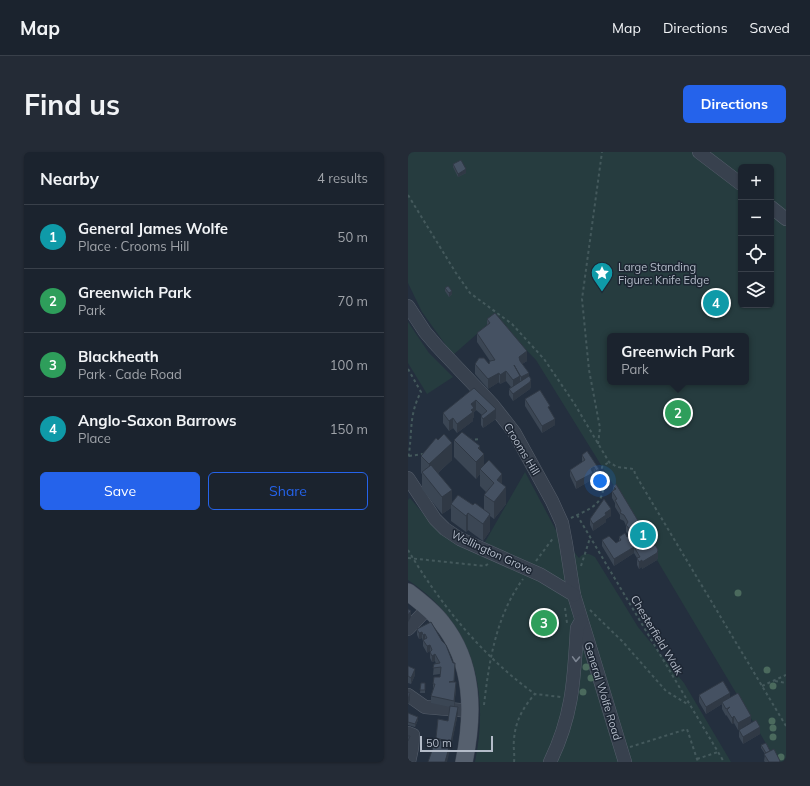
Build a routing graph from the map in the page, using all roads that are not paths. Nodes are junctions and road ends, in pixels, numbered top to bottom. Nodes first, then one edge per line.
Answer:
1 (699, 152) edge
2 (738, 182) edge
3 (774, 209) edge
4 (786, 219) edge
5 (408, 306) edge
6 (408, 478) edge
7 (408, 592) edge
8 (568, 592) junction
9 (428, 608) junction
10 (581, 621) junction
11 (408, 629) edge
12 (408, 694) edge
13 (477, 709) junction
14 (408, 733) edge
15 (628, 758) edge
16 (409, 762) edge
17 (464, 762) edge
18 (550, 762) edge

1 - 2 street
3 - 4 street
5 - 8 street, Crooms Hill
6 - 8 street, Wellington Grove
7 - 9 main road
8 - 10 street, Crooms Hill
9 - 11 street
9 - 13 main road
10 - 15 street, General Wolfe Road
10 -> 18 street
12 - 13 street
13 - 17 main road
14 - 16 street

